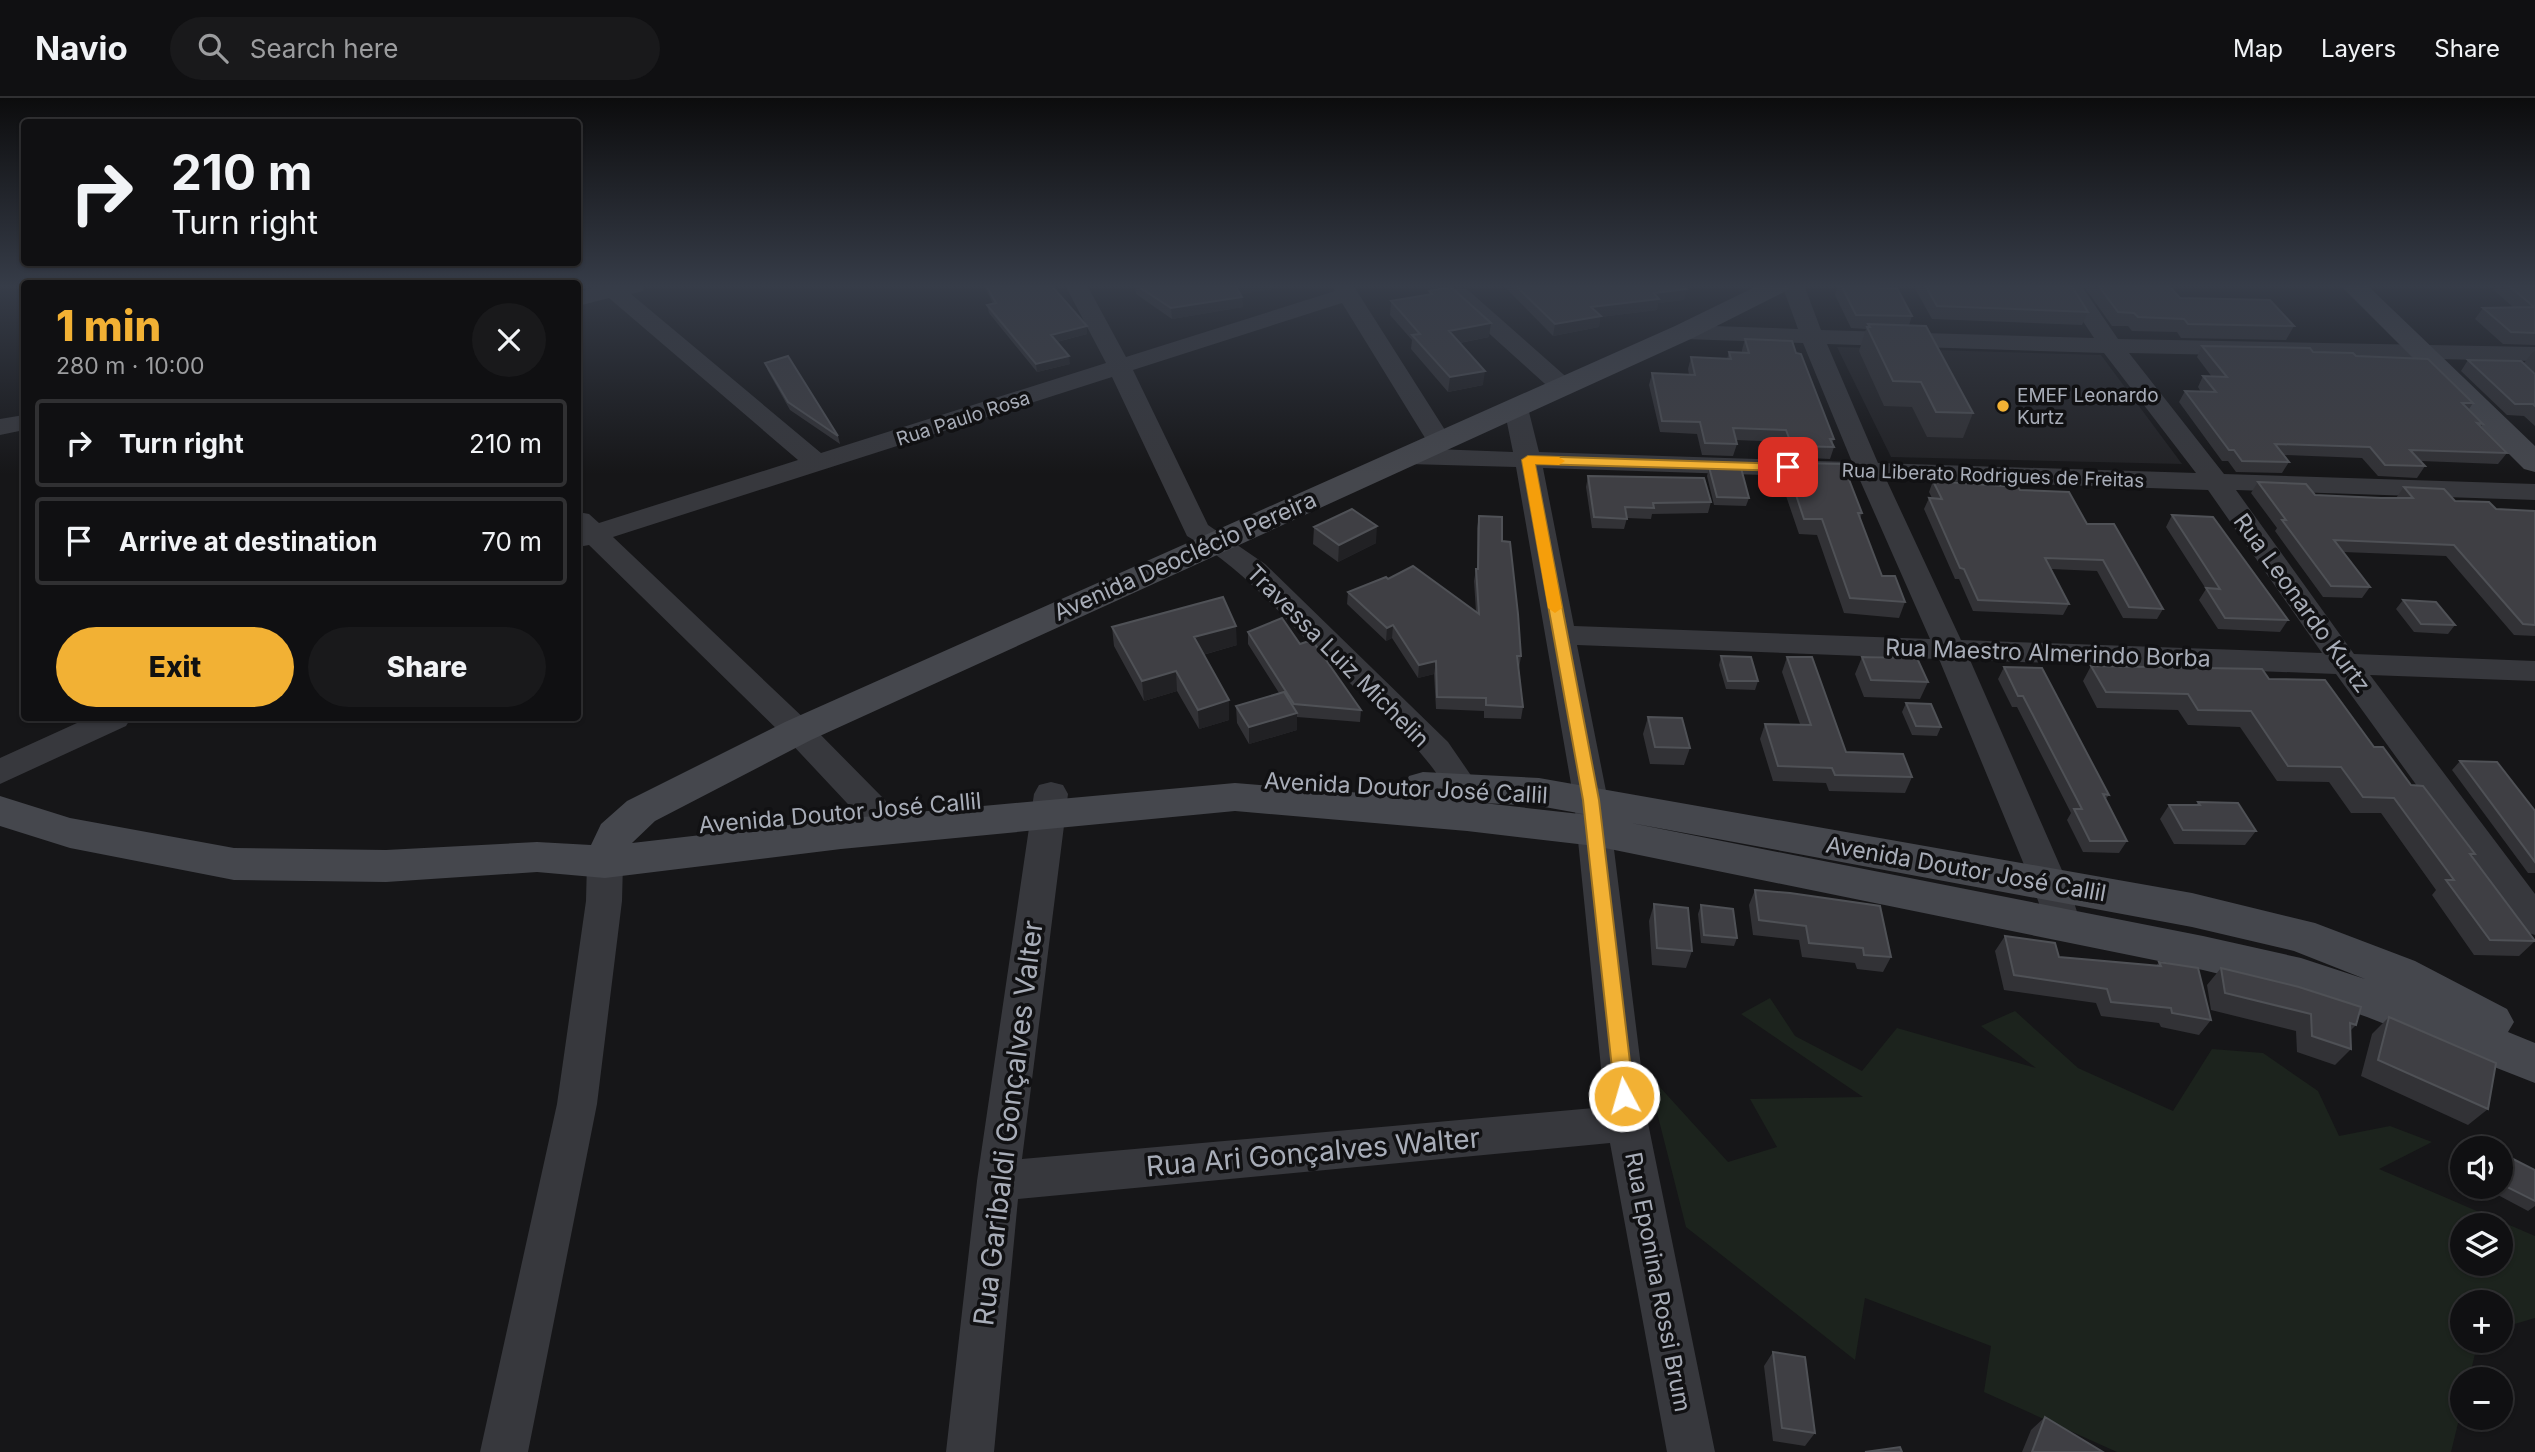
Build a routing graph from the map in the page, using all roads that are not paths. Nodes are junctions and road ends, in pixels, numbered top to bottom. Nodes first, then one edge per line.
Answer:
1 (683, 348) edge
2 (1109, 348) edge
3 (1176, 348) edge
4 (1382, 348) edge
5 (1520, 348) edge
6 (1648, 348) edge
7 (1816, 348) edge
8 (2113, 348) edge
9 (2275, 348) edge
10 (2417, 348) edge
11 (2420, 351) junction
12 (2535, 354) edge
13 (1120, 368) junction
14 (1563, 387) junction
15 (1516, 408) junction
16 (21, 424) edge
17 (0, 427) edge
18 (1439, 441) junction
19 (1409, 456) junction
20 (1528, 460) junction
21 (2535, 463) edge
22 (818, 464) junction
23 (1868, 470) junction
24 (2217, 483) junction
25 (2535, 492) edge
26 (583, 531) edge
27 (1217, 540) junction
28 (1560, 635) junction
29 (1950, 649) junction
30 (2346, 665) junction
31 (2535, 671) edge
32 (109, 721) edge
33 (798, 731) junction
34 (0, 772) edge
35 (1466, 803) junction
36 (1049, 805) junction
37 (873, 809) junction
38 (0, 811) edge
39 (1593, 816) junction
40 (610, 849) junction
41 (2050, 884) junction
42 (2534, 919) edge
43 (2063, 924) junction
44 (2535, 1046) edge
45 (2535, 1063) edge
46 (1627, 1123) junction
47 (998, 1181) junction
48 (504, 1452) edge
49 (970, 1452) edge
50 (1690, 1452) edge

1 - 22 street
2 - 13 street, Travessa Luiz Michelin
3 - 13 street, Rua Paulo Rosa
4 - 18 street
5 - 14 street
6 - 14 main road, Avenida Deoclécio Pereira
7 - 23 street
8 - 24 street, Rua Leonardo Kurtz
9 - 11 street
10 - 11 main road
11 - 12 street
11 - 21 main road
13 - 22 street, Rua Paulo Rosa
13 - 27 street, Travessa Luiz Michelin
14 - 15 main road, Avenida Deoclécio Pereira
15 - 18 main road, Avenida Deoclécio Pereira
15 - 20 street, Rua Eponina Rossi Brum
16 - 17 street
18 - 19 main road, Avenida Deoclécio Pereira
19 - 20 street, Rua Liberato Rodrigues de Freitas
19 - 27 main road, Avenida Deoclécio Pereira
20 - 23 street, Rua Liberato Rodrigues de Freitas
20 - 28 street, Rua Eponina Rossi Brum
22 - 26 street, Rua Paulo Rosa
23 - 24 street, Rua Liberato Rodrigues de Freitas
23 - 29 street
24 - 25 street, Rua Liberato Rodrigues de Freitas
24 - 30 street, Rua Leonardo Kurtz
26 - 33 street
27 - 33 main road, Avenida Deoclécio Pereira
27 - 35 street, Travessa Luiz Michelin
28 - 29 street, Rua Maestro Almerindo Borba
28 - 39 street, Rua Eponina Rossi Brum
29 - 30 street, Rua Maestro Almerindo Borba
29 - 41 street
30 - 31 street, Rua Maestro Almerindo Borba
30 - 42 street, Rua Leonardo Kurtz
32 - 34 street
33 - 37 street
33 - 40 main road, Avenida Deoclécio Pereira
35 - 36 main road, Avenida Doutor José Callil
35 - 39 main road, Avenida Doutor José Callil
36 - 37 main road, Avenida Doutor José Callil
36 - 40 main road, Avenida Doutor José Callil
36 - 47 street, Rua Garibaldi Gonçalves Valter
37 - 40 main road, Avenida Doutor José Callil
38 - 40 main road, Avenida Doutor José Callil
39 - 41 main road, Avenida Doutor José Callil
39 - 43 main road, Avenida Doutor José Callil
39 - 46 street, Rua Eponina Rossi Brum
40 - 48 street
41 - 43 street
41 - 44 main road, Avenida Doutor José Callil
43 - 45 main road, Avenida Doutor José Callil
46 - 47 street, Rua Ari Gonçalves Walter
46 - 50 street, Rua Eponina Rossi Brum
47 - 49 street, Rua Garibaldi Gonçalves Valter

